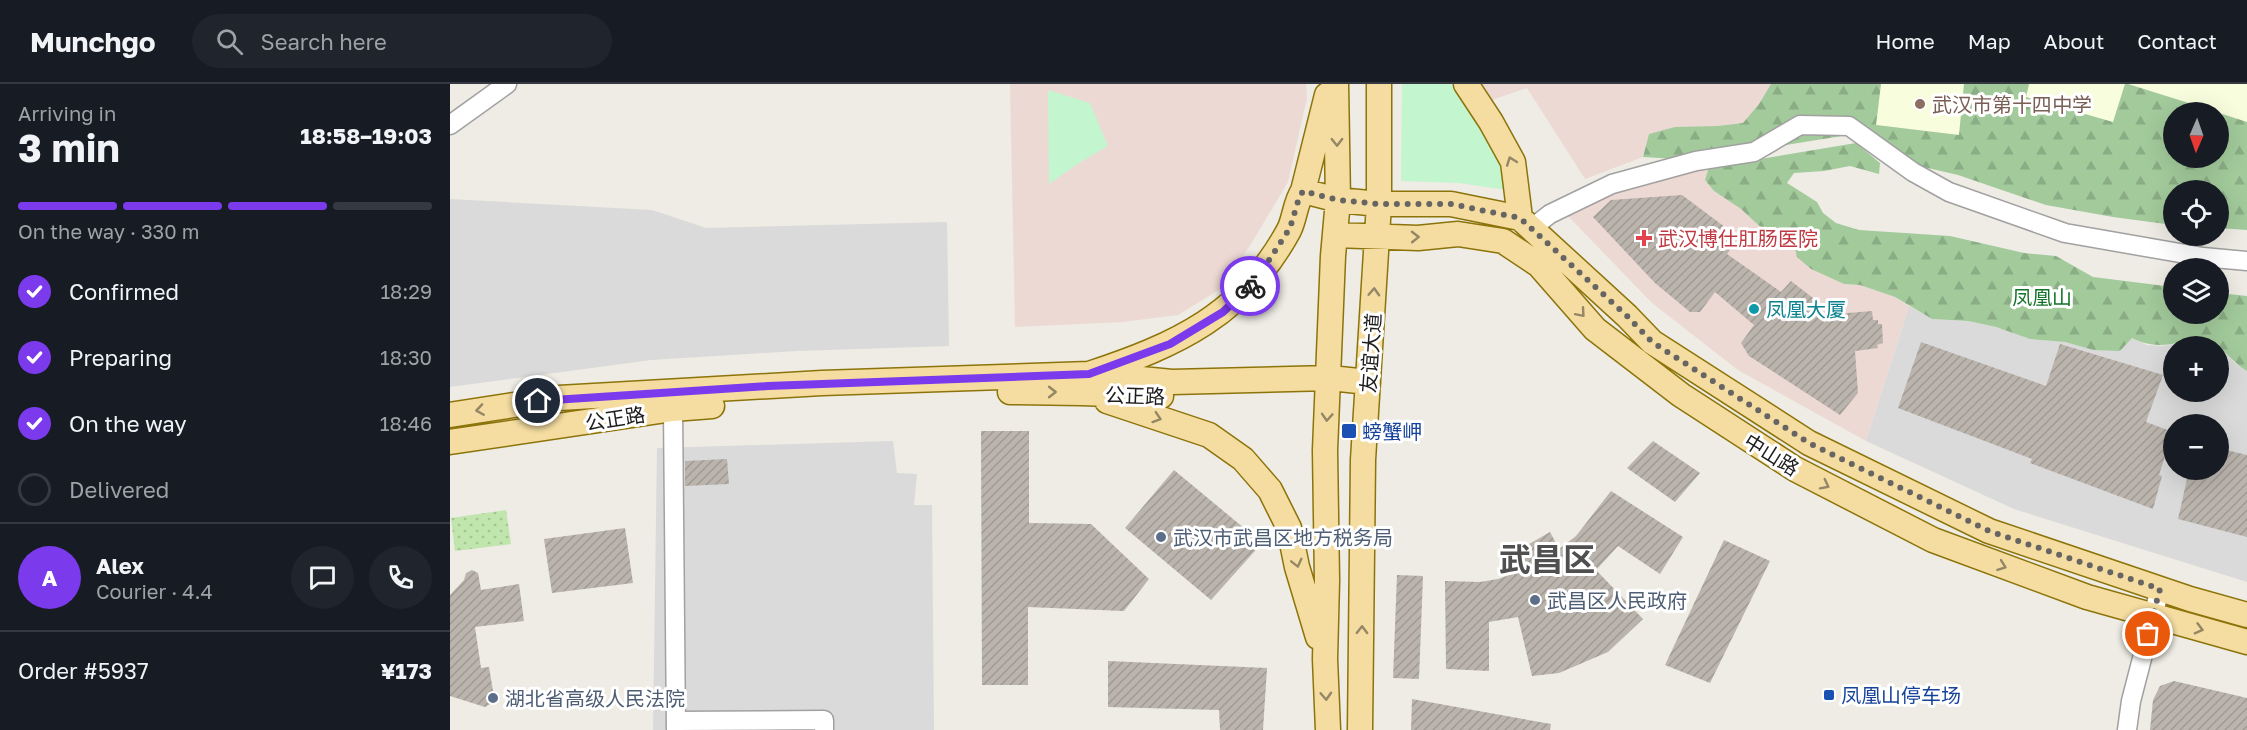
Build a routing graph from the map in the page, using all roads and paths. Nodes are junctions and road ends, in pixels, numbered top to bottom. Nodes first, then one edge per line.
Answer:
1 (507, 84) edge
2 (1330, 84) edge
3 (1336, 84) edge
4 (1379, 84) edge
5 (1466, 84) edge
6 (450, 125) edge
7 (1303, 191) junction
8 (1338, 200) junction
9 (1379, 204) junction
10 (1526, 223) junction
11 (1335, 235) junction
12 (1377, 237) junction
13 (2247, 261) edge
14 (1330, 378) junction
15 (1368, 382) junction
16 (1086, 383) junction
17 (673, 409) junction
18 (450, 415) edge
19 (450, 442) edge
20 (2160, 589) junction
21 (2247, 615) edge
22 (2152, 616) junction
23 (2247, 642) edge
24 (1325, 659) junction
25 (676, 725) edge
26 (824, 730) edge
27 (1328, 730) edge
28 (1360, 730) edge
29 (2127, 730) edge

1 - 6 street
2 - 7 main road
3 -> 8 main road, 友谊大道
4 - 9 main road, 友谊大道
10 -> 5 main road
7 - 8 main road
7 - 16 main road
8 - 9 main road
8 - 11 main road, 友谊大道
9 - 10 main road
9 - 12 main road, 友谊大道
10 - 13 street
10 - 20 main road, 中山路
11 - 12 main road, 中山路
11 - 14 main road, 友谊大道
15 -> 12 main road, 友谊大道
12 -> 22 main road, 中山路
14 - 15 main road, 公正路
14 - 16 main road, 公正路
14 -> 24 main road, 友谊大道
28 -> 15 main road, 友谊大道
17 -> 16 main road, 公正路
16 -> 18 main road, 公正路
16 -> 24 main road
17 - 19 main road, 公正路
17 - 25 street
20 - 21 main road, 中山路
20 - 22 street
22 -> 23 main road, 中山路
22 - 29 street
24 -> 27 main road, 友谊大道
25 - 26 street

